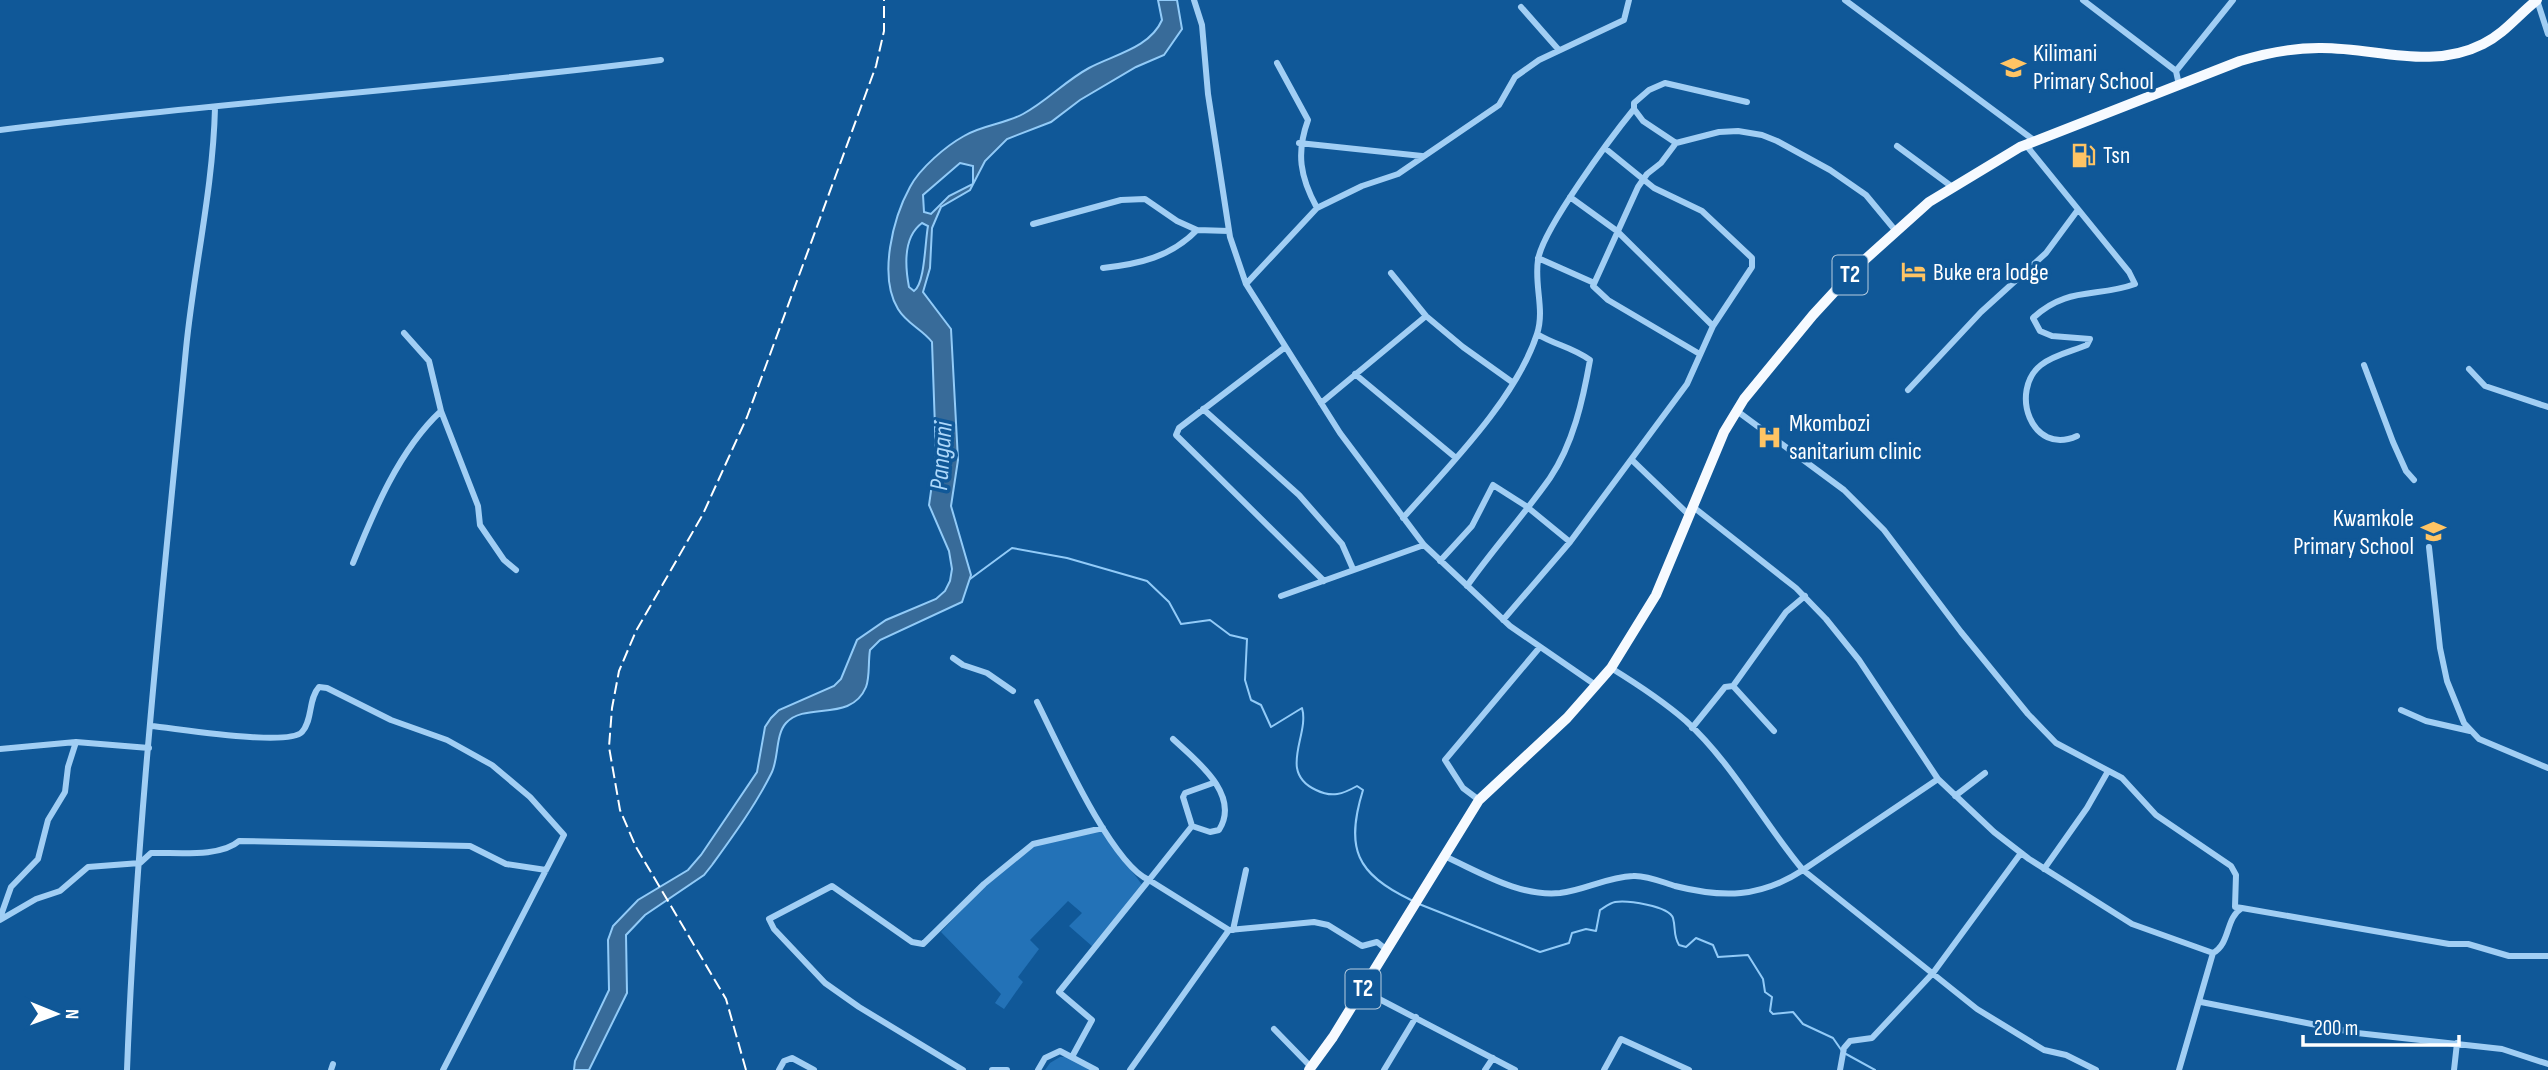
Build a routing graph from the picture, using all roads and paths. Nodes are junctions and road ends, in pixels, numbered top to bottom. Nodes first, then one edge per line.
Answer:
1 (1194, 0) edge
2 (1629, 0) edge
3 (1845, 0) edge
4 (2083, 0) edge
5 (2233, 0) edge
6 (2537, 0) edge
7 (1521, 7) dead end
8 (2547, 30) edge
9 (1558, 49) junction
10 (661, 60) dead end
11 (1277, 64) dead end
12 (2176, 71) junction
13 (2179, 85) junction
14 (1747, 102) dead end
15 (215, 108) junction
16 (1634, 109) junction
17 (0, 130) edge
18 (1299, 143) junction
19 (1676, 143) junction
20 (2031, 143) junction
21 (1897, 146) dead end
22 (1606, 149) junction
23 (1422, 156) junction
24 (1643, 179) junction
25 (1951, 186) junction
26 (1570, 197) junction
27 (1317, 208) junction
28 (2077, 211) junction
29 (1033, 224) dead end
30 (1197, 230) junction
31 (1895, 230) junction
32 (1229, 231) junction
33 (1617, 231) junction
34 (1538, 258) junction
35 (1103, 268) dead end
36 (1391, 273) dead end
37 (1592, 282) junction
38 (1246, 284) junction
39 (1426, 316) junction
40 (1713, 327) junction
41 (404, 333) dead end
42 (1537, 334) junction
43 (1284, 348) junction
44 (1699, 353) junction
45 (2364, 365) dead end
46 (2469, 369) dead end
47 (1355, 374) junction
48 (1512, 382) junction
49 (1908, 390) dead end
50 (1321, 403) junction
51 (2548, 407) edge
52 (1203, 409) junction
53 (441, 411) junction
54 (1737, 411) junction
55 (2077, 436) dead end
56 (1456, 458) junction
57 (1633, 461) junction
58 (2414, 480) dead end
59 (1526, 506) junction
60 (1690, 510) junction
61 (1403, 518) junction
62 (1570, 542) junction
63 (1424, 545) junction
64 (2428, 547) dead end
65 (1440, 561) junction
66 (353, 563) dead end
67 (1353, 569) junction
68 (516, 570) dead end
69 (1324, 581) junction
70 (1467, 586) junction
71 (1281, 596) dead end
72 (1805, 596) junction
73 (1503, 620) junction
74 (1540, 647) junction
75 (953, 658) dead end
76 (1611, 668) junction
77 (1733, 685) junction
78 (1597, 687) junction
79 (1013, 691) dead end
80 (1037, 702) dead end
81 (2401, 710) dead end
82 (151, 726) junction
83 (1692, 727) junction
84 (1774, 731) dead end
85 (2472, 732) junction
86 (1173, 739) dead end
87 (76, 742) junction
88 (149, 748) junction
89 (0, 749) edge
90 (2548, 768) edge
91 (1985, 773) dead end
92 (2107, 773) junction
93 (1938, 779) junction
94 (1213, 783) junction
95 (1955, 796) junction
96 (1479, 800) junction
97 (1192, 825) junction
98 (1102, 828) junction
99 (2021, 853) junction
100 (1444, 856) junction
101 (140, 863) junction
102 (2044, 869) junction
103 (546, 870) junction
104 (1246, 870) dead end
105 (1803, 870) junction
106 (1149, 880) junction
107 (2242, 908) junction
108 (0, 919) edge
109 (1231, 930) junction
110 (1387, 950) junction
111 (2213, 953) junction
112 (2548, 956) edge
113 (1933, 973) junction
114 (1362, 990) junction
115 (2201, 1002) junction
116 (1416, 1017) junction
117 (1274, 1029) dead end
118 (2457, 1043) junction
119 (1073, 1055) junction
120 (1493, 1058) junction
121 (2548, 1064) edge
122 (952, 1068) edge
123 (1310, 1069) edge
124 (127, 1070) edge
125 (443, 1070) edge
126 (779, 1070) edge
127 (814, 1070) edge
128 (963, 1070) edge
129 (992, 1070) edge
130 (1007, 1070) edge
131 (1038, 1070) edge
132 (1096, 1070) edge
133 (1130, 1070) edge
134 (1384, 1070) edge
135 (1485, 1070) edge
136 (1515, 1070) edge
137 (1604, 1070) edge
138 (1689, 1070) edge
139 (1840, 1070) edge
140 (2096, 1070) edge
141 (2179, 1070) edge
142 (2454, 1070) edge

1 - 32 street
2 - 9 street
3 - 20 street
4 - 12 street
5 - 12 street
6 - 8 street
6 - 13 highway, T2
7 - 9 street
9 - 23 street
10 - 15 street
11 - 18 street
12 - 13 street
13 - 20 highway, T2
14 - 16 street
15 - 17 street
15 - 82 street
16 - 19 street
16 - 22 street
18 - 23 street
18 - 27 street
19 - 24 street
19 - 31 street
20 - 25 highway, T2
20 - 28 street
21 - 25 street
22 - 24 street
22 - 26 street
23 - 27 street
24 - 33 street
24 - 40 street
25 - 31 highway, T2
26 - 33 street
26 - 34 street
27 - 38 street
28 - 49 street
28 - 55 street
29 - 30 street
30 - 32 street
30 - 35 street
31 - 54 highway, T2
32 - 38 street
33 - 37 street
33 - 40 street
34 - 37 street
34 - 42 street
36 - 39 street
37 - 44 street
38 - 43 street
39 - 47 street
39 - 48 street
40 - 44 street
41 - 53 street
42 - 48 street
42 - 59 street
43 - 50 street
43 - 52 street
44 - 57 street
45 - 58 street
46 - 51 street
47 - 50 street
47 - 56 street
48 - 56 street
50 - 61 street
52 - 67 street
52 - 69 street
53 - 66 street
53 - 68 street
54 - 60 highway, T2
54 - 92 street
56 - 61 street
57 - 60 street
57 - 62 street
59 - 62 street
59 - 65 street
59 - 70 street
60 - 72 street
60 - 76 highway, T2
61 - 63 street
62 - 73 street
63 - 65 street
63 - 67 street
64 - 85 street
65 - 70 street
67 - 69 street
69 - 71 street
70 - 73 street
72 - 77 street
72 - 93 street
73 - 74 street
74 - 78 street
74 - 96 street
75 - 79 street
76 - 78 highway, T2
76 - 83 street
77 - 83 street
77 - 84 street
78 - 96 highway, T2
80 - 98 street
81 - 85 street
82 - 88 street
82 - 103 street
83 - 105 street
85 - 90 street
86 - 94 street
87 - 88 street
87 - 89 street
87 - 108 street
88 - 101 street
91 - 95 street
92 - 102 street
92 - 107 street
93 - 95 street
93 - 105 street
94 - 97 street
94 - 97 street
95 - 99 street
96 - 100 highway, T2
97 - 106 street
98 - 106 street
98 - 122 street
99 - 102 street
99 - 113 street
100 - 105 street
100 - 110 highway, T2
101 - 103 street
101 - 108 street
101 - 124 street
102 - 111 street
103 - 125 street
104 - 109 street
105 - 113 street
106 - 109 street
106 - 119 street
107 - 111 street
107 - 112 street
109 - 110 street
109 - 133 street
110 - 114 highway, T2
111 - 115 street
113 - 139 street
113 - 140 street
114 - 116 street
114 - 123 highway, T2
115 - 118 street
115 - 141 street
116 - 120 street
116 - 134 street
117 - 123 street
118 - 121 street
118 - 142 street
119 - 131 street
119 - 132 street
120 - 135 street
120 - 136 street
122 - 128 street
126 - 127 street
129 - 130 street
137 - 138 street

